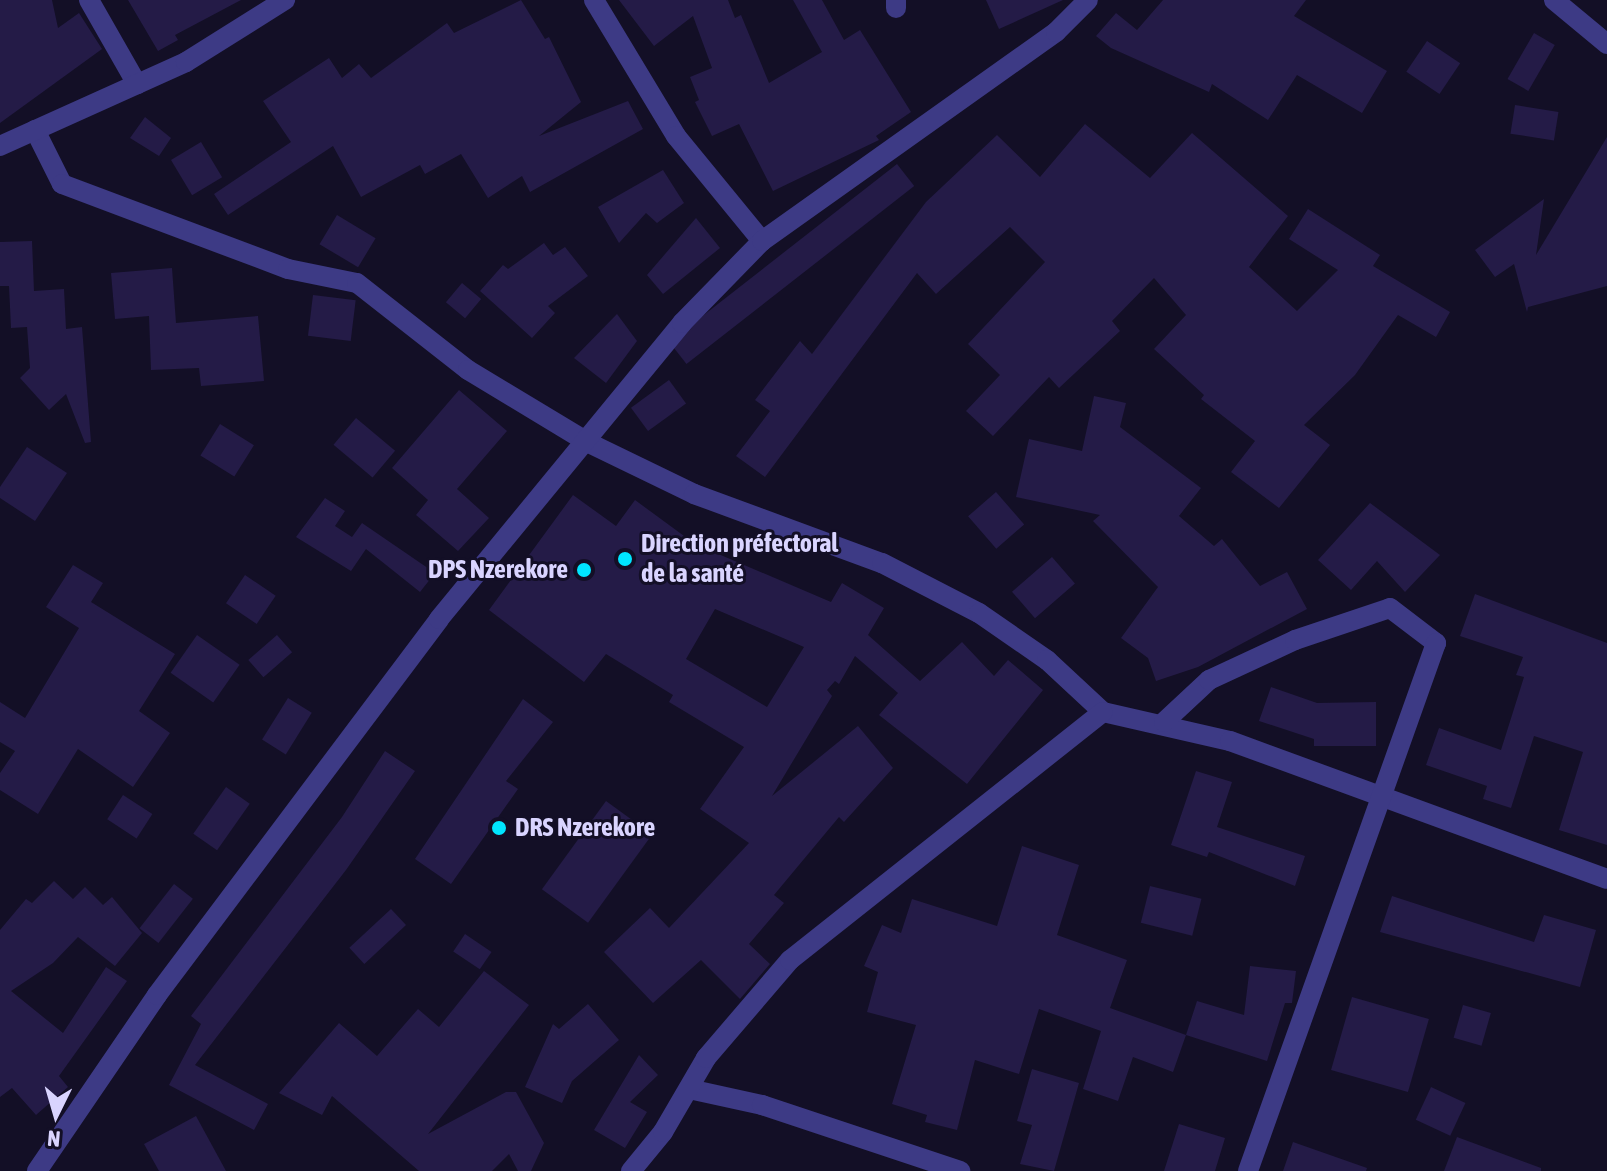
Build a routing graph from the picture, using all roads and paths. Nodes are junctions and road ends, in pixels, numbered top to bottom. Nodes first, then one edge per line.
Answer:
1 (89, 0) edge
2 (285, 0) edge
3 (594, 0) edge
4 (1088, 0) edge
5 (1554, 0) edge
6 (1607, 44) edge
7 (137, 84) junction
8 (35, 130) junction
9 (0, 146) edge
10 (762, 241) junction
11 (589, 443) junction
12 (1103, 712) junction
13 (1164, 722) junction
14 (1378, 799) junction
15 (1607, 879) edge
16 (689, 1089) junction
17 (37, 1171) edge
18 (631, 1171) edge
19 (960, 1171) edge
20 (1248, 1171) edge

1 - 7 street
2 - 7 street
3 - 10 street
4 - 10 street
5 - 6 street
7 - 8 street
8 - 9 street
8 - 11 street
10 - 11 street
11 - 12 street
11 - 17 street
12 - 13 street
12 - 16 street
13 - 14 street
13 - 14 street
14 - 15 street
14 - 20 street
16 - 18 street
16 - 19 street

